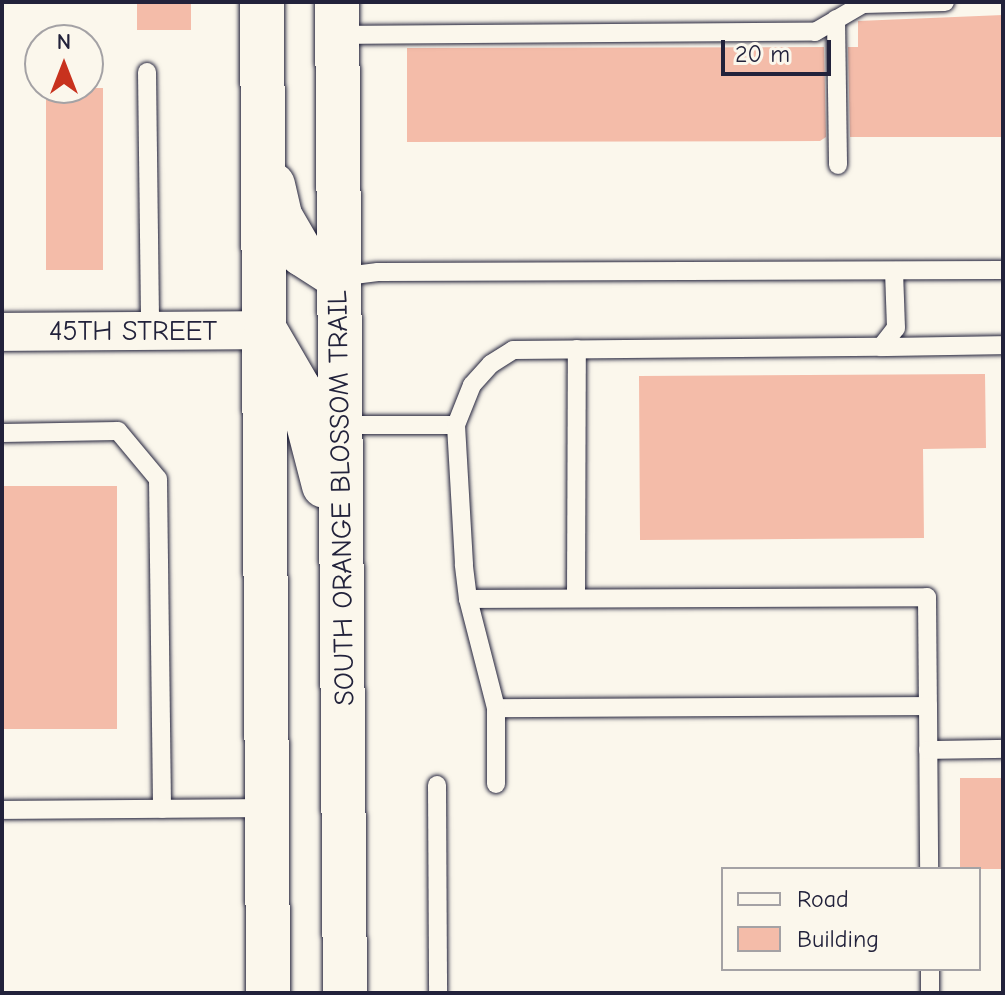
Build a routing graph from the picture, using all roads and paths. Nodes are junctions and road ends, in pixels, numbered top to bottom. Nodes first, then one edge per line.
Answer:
1 (262, 2) edge
2 (945, 2) edge
3 (337, 18) edge
4 (836, 19) junction
5 (147, 72) dead end
6 (263, 143) junction
7 (838, 165) dead end
8 (1003, 270) edge
9 (894, 271) junction
10 (338, 277) junction
11 (265, 330) junction
12 (150, 331) junction
13 (2, 332) edge
14 (1003, 345) edge
15 (881, 347) junction
16 (577, 349) junction
17 (340, 425) junction
18 (456, 425) junction
19 (2, 433) edge
20 (342, 551) junction
21 (576, 598) junction
22 (468, 599) junction
23 (928, 706) junction
24 (496, 708) junction
25 (1003, 749) edge
26 (928, 750) junction
27 (496, 784) dead end
28 (437, 785) dead end
29 (267, 808) junction
30 (162, 809) junction
31 (2, 810) edge
32 (929, 867) edge
33 (930, 971) edge
34 (268, 993) edge
35 (345, 993) edge
36 (438, 993) edge
37 (930, 993) edge

1 - 6 main road
2 - 4 lane
3 - 4 lane
3 - 10 main road, SOUTH ORANGE BLOSSOM TRAIL
4 - 7 lane
5 - 12 lane
6 - 10 main road
6 - 11 main road
8 - 9 lane
9 - 10 lane
9 - 15 lane
10 - 17 main road, SOUTH ORANGE BLOSSOM TRAIL
11 - 12 street, 45TH STREET
11 - 20 main road
11 - 29 main road
12 - 13 street, 45TH STREET
14 - 15 lane
15 - 16 lane
16 - 18 lane
16 - 21 lane
17 - 18 lane
17 - 20 main road, SOUTH ORANGE BLOSSOM TRAIL
18 - 22 lane
19 - 30 lane
20 - 35 main road, SOUTH ORANGE BLOSSOM TRAIL
21 - 22 lane
21 - 23 lane
22 - 24 lane
23 - 24 lane
23 - 26 lane
24 - 27 lane
25 - 26 lane
26 - 32 lane
28 - 36 lane
29 - 30 lane
29 - 34 main road
30 - 31 lane
33 - 37 lane

